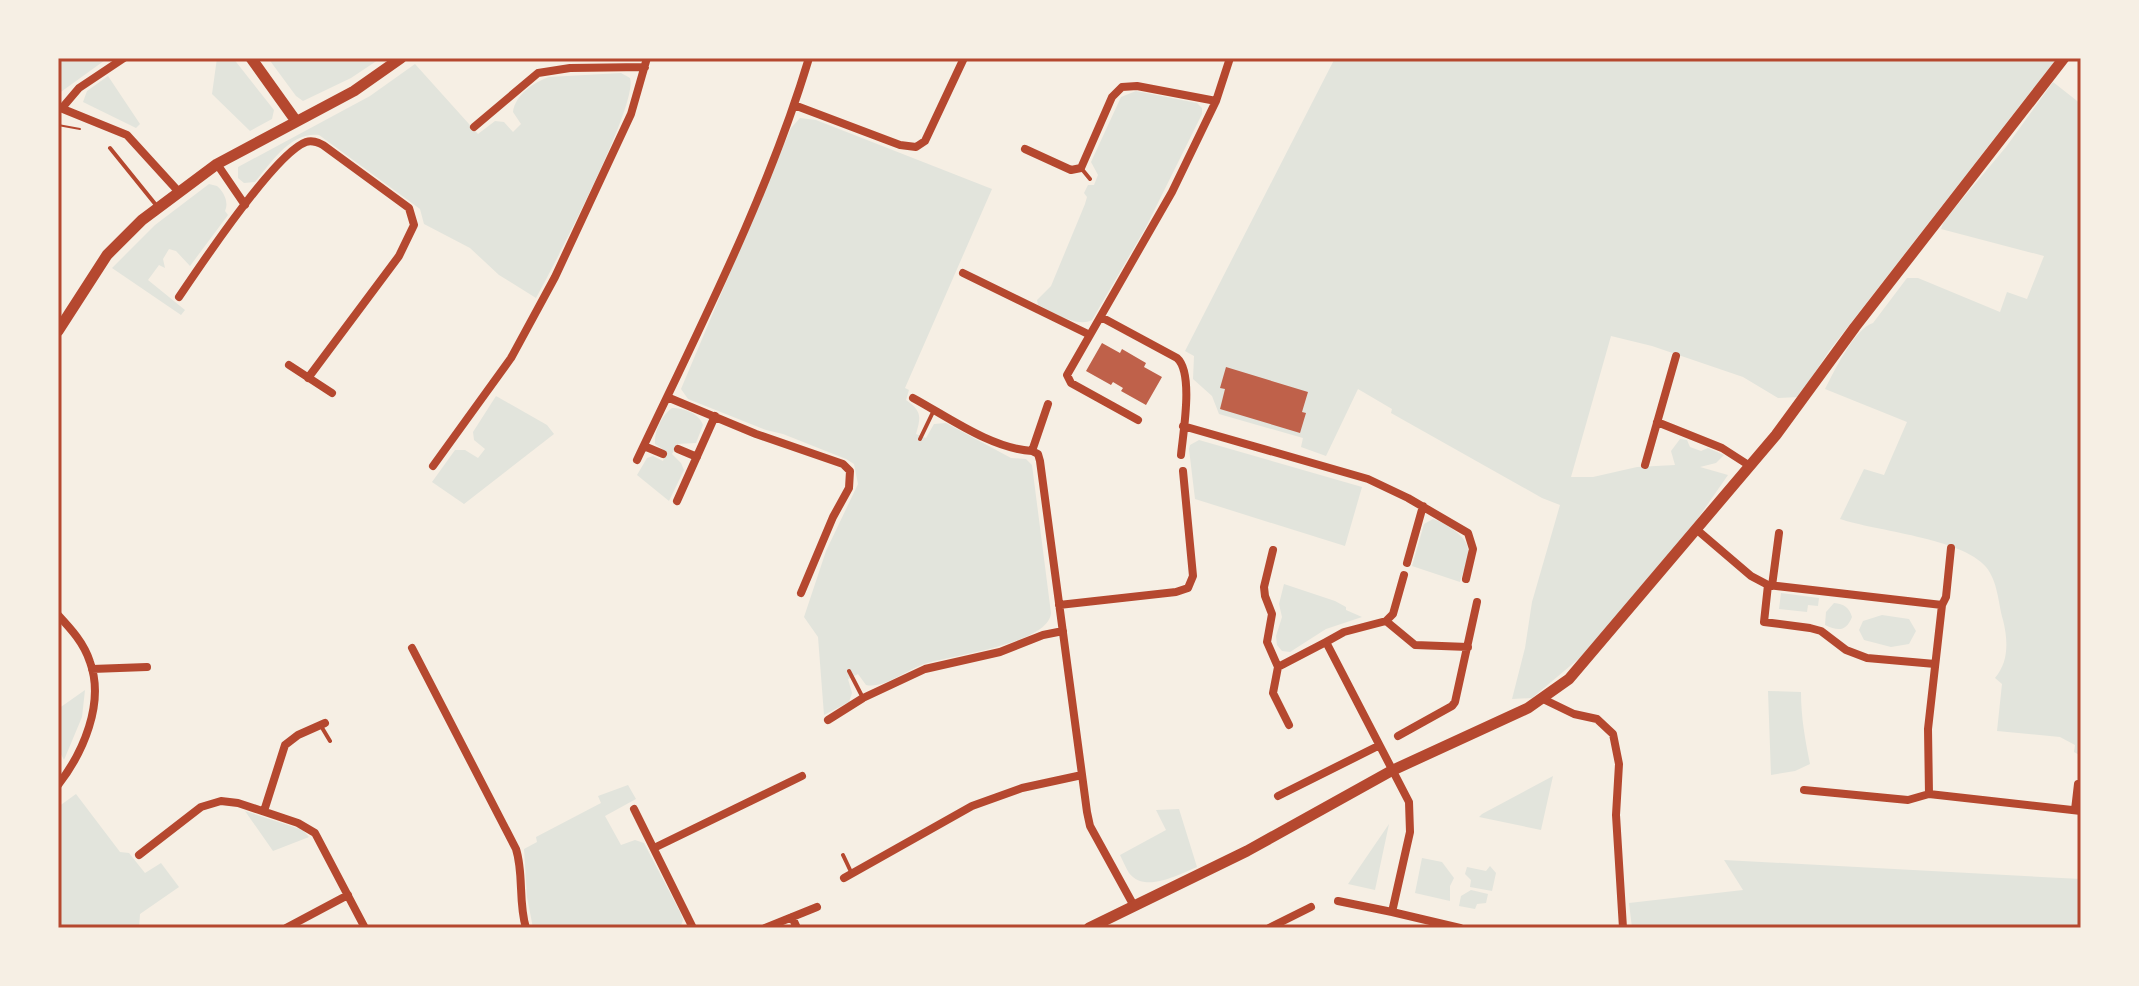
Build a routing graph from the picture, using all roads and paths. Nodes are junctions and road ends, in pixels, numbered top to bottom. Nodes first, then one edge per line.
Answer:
1 (124, 58) edge
2 (251, 58) edge
3 (401, 58) edge
4 (809, 58) edge
5 (964, 58) edge
6 (1230, 58) edge
7 (2064, 58) edge
8 (646, 63) edge
9 (1216, 101) junction
10 (794, 105) junction
11 (60, 107) edge
12 (296, 121) junction
13 (58, 125) edge
14 (474, 127) dead end
15 (90, 132) dead end
16 (110, 148) dead end
17 (1025, 149) dead end
18 (217, 164) junction
19 (1081, 168) junction
20 (1090, 179) dead end
21 (178, 191) junction
22 (245, 205) junction
23 (158, 207) junction
24 (963, 273) dead end
25 (179, 297) dead end
26 (1101, 317) junction
27 (58, 331) edge
28 (1090, 335) junction
29 (1676, 356) dead end
30 (289, 365) dead end
31 (308, 378) junction
32 (332, 393) dead end
33 (667, 397) junction
34 (913, 398) dead end
35 (1048, 404) dead end
36 (934, 410) junction
37 (715, 416) junction
38 (1138, 420) dead end
39 (1657, 422) junction
40 (1183, 426) junction
41 (920, 439) dead end
42 (644, 446) junction
43 (678, 449) dead end
44 (1032, 451) junction
45 (663, 454) dead end
46 (1181, 455) dead end
47 (697, 457) junction
48 (637, 460) dead end
49 (1645, 465) dead end
50 (433, 466) dead end
51 (1750, 466) junction
52 (1183, 471) dead end
53 (677, 501) dead end
54 (1423, 506) junction
55 (1696, 529) junction
56 (1779, 533) dead end
57 (1951, 548) dead end
58 (1273, 550) dead end
59 (1407, 563) dead end
60 (1404, 575) dead end
61 (1466, 579) dead end
62 (1770, 585) junction
63 (801, 593) dead end
64 (1477, 602) dead end
65 (1059, 605) junction
66 (1942, 605) junction
67 (58, 615) edge
68 (1386, 621) junction
69 (1063, 631) junction
70 (1326, 642) junction
71 (1468, 647) junction
72 (412, 648) dead end
73 (1935, 664) junction
74 (147, 667) dead end
75 (1278, 667) junction
76 (92, 669) junction
77 (849, 671) dead end
78 (863, 698) junction
79 (1543, 699) junction
80 (828, 720) dead end
81 (323, 724) joint
82 (1289, 725) dead end
83 (1398, 736) dead end
84 (330, 741) dead end
85 (1378, 746) junction
86 (1391, 771) junction
87 (1082, 775) junction
88 (802, 776) dead end
89 (2078, 784) dead end
90 (58, 785) edge
91 (1804, 790) dead end
92 (1929, 794) junction
93 (1278, 796) dead end
94 (634, 809) dead end
95 (2078, 810) edge
96 (264, 811) junction
97 (654, 848) junction
98 (139, 855) joint
99 (843, 855) dead end
100 (146, 864) dead end
101 (848, 876) joint
102 (348, 895) junction
103 (1338, 901) dead end
104 (1134, 906) junction
105 (817, 907) dead end
106 (1311, 907) dead end
107 (1392, 912) junction
108 (792, 917) junction
109 (1108, 924) edge
110 (286, 928) edge
111 (365, 928) edge
112 (526, 928) edge
113 (693, 928) edge
114 (765, 928) edge
115 (797, 928) edge
116 (1089, 928) edge
117 (1269, 928) edge
118 (1463, 928) edge
119 (1623, 928) edge

1 - 11 street
2 - 12 street
3 - 12 street
4 - 10 street
5 - 10 street
6 - 9 street
7 - 51 street
8 - 14 street
8 - 50 street
9 - 19 street
9 - 26 street
10 - 33 street
11 - 21 street
12 - 18 street
13 - 15 path
16 - 23 lane
17 - 19 street
18 - 21 street
18 - 22 street
19 - 20 lane
21 - 23 street
22 - 25 street
22 - 31 street
23 - 27 street
24 - 28 street
26 - 28 street
26 - 40 street
28 - 38 street
29 - 39 street
30 - 31 street
31 - 32 street
33 - 37 street
33 - 42 street
34 - 36 street
35 - 44 street
36 - 41 lane
36 - 44 street
37 - 47 street
37 - 63 street
39 - 49 street
39 - 51 street
40 - 46 street
40 - 54 street
42 - 45 street
42 - 48 street
43 - 47 street
44 - 65 street
47 - 53 street
51 - 55 street
52 - 65 street
54 - 59 street
54 - 61 street
55 - 62 street
55 - 79 street
56 - 62 street
57 - 66 street
58 - 75 street
60 - 68 street
62 - 66 street
62 - 73 street
64 - 71 street
65 - 69 street
66 - 73 street
67 - 76 street
68 - 70 street
68 - 71 street
69 - 78 street
69 - 87 street
70 - 75 street
70 - 85 street
71 - 83 street
72 - 112 street
73 - 92 street
74 - 76 street
75 - 82 street
76 - 90 street
77 - 78 lane
78 - 80 street
79 - 86 street
79 - 119 street
81 - 84 lane
81 - 96 street
85 - 86 street
85 - 93 street
86 - 104 street
86 - 107 street
87 - 101 street
87 - 104 street
88 - 97 street
89 - 95 street
91 - 92 street
92 - 95 street
94 - 97 street
96 - 98 street
96 - 102 street
97 - 113 street
98 - 100 lane
99 - 101 lane
102 - 110 street
102 - 111 street
103 - 107 street
104 - 109 street
105 - 108 street
106 - 117 street
107 - 118 street
108 - 114 street
108 - 115 street
109 - 116 street

